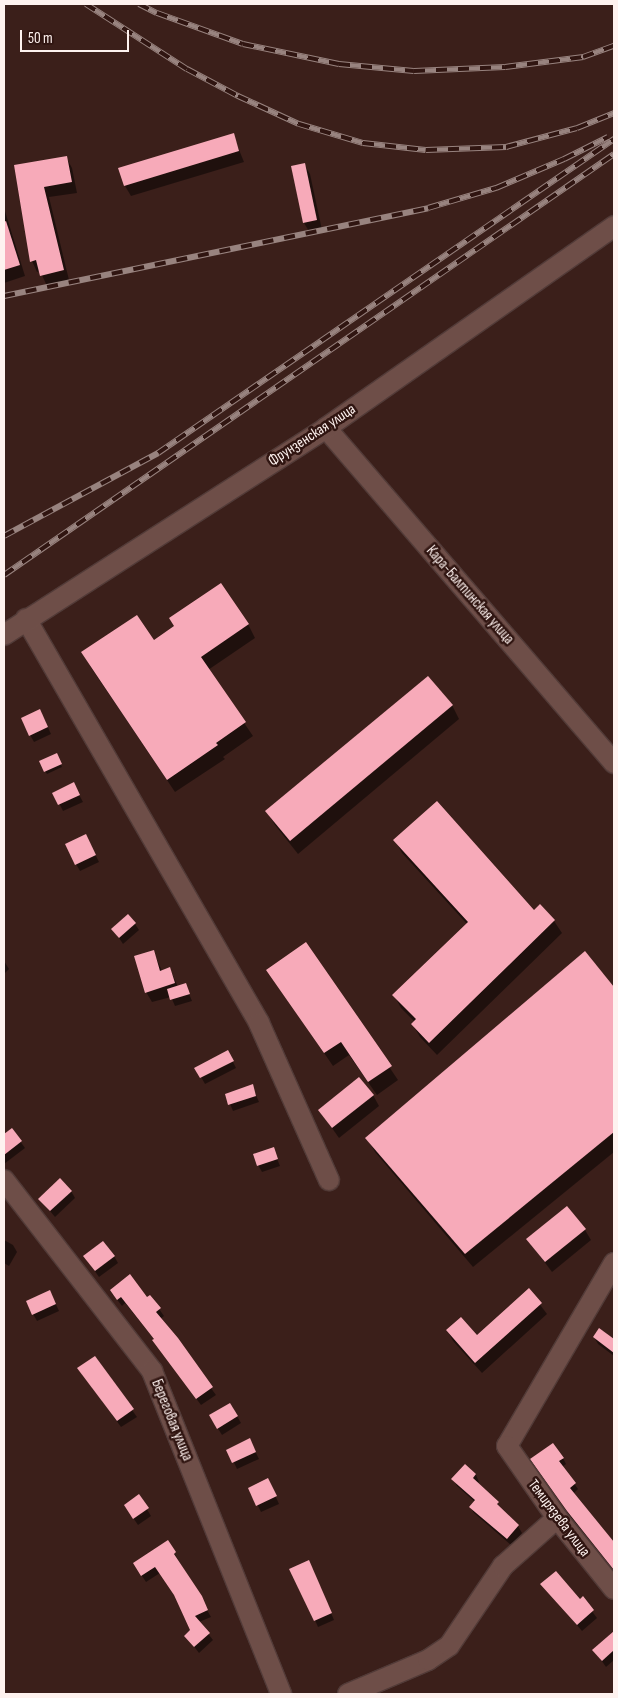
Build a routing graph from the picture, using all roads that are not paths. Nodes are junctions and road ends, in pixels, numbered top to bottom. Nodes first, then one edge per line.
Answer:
1 (614, 226) edge
2 (326, 428) junction
3 (26, 619) junction
4 (4, 635) edge
5 (614, 763) edge
6 (4, 1180) edge
7 (329, 1180) dead end
8 (614, 1263) edge
9 (557, 1518) junction
10 (614, 1589) edge
11 (376, 1689) edge
12 (281, 1694) edge
13 (348, 1694) edge

1 - 2 street, Фрунзенская улица
2 - 3 street, Фрунзенская улица
2 - 5 street, Кара-Балтинская улица
3 - 4 street, Фрунзенская улица
3 - 7 street
6 - 12 street, Береговая улица
8 - 9 street, Темирязева улица
9 - 10 street, Темирязева улица
9 - 11 street
11 - 13 street

